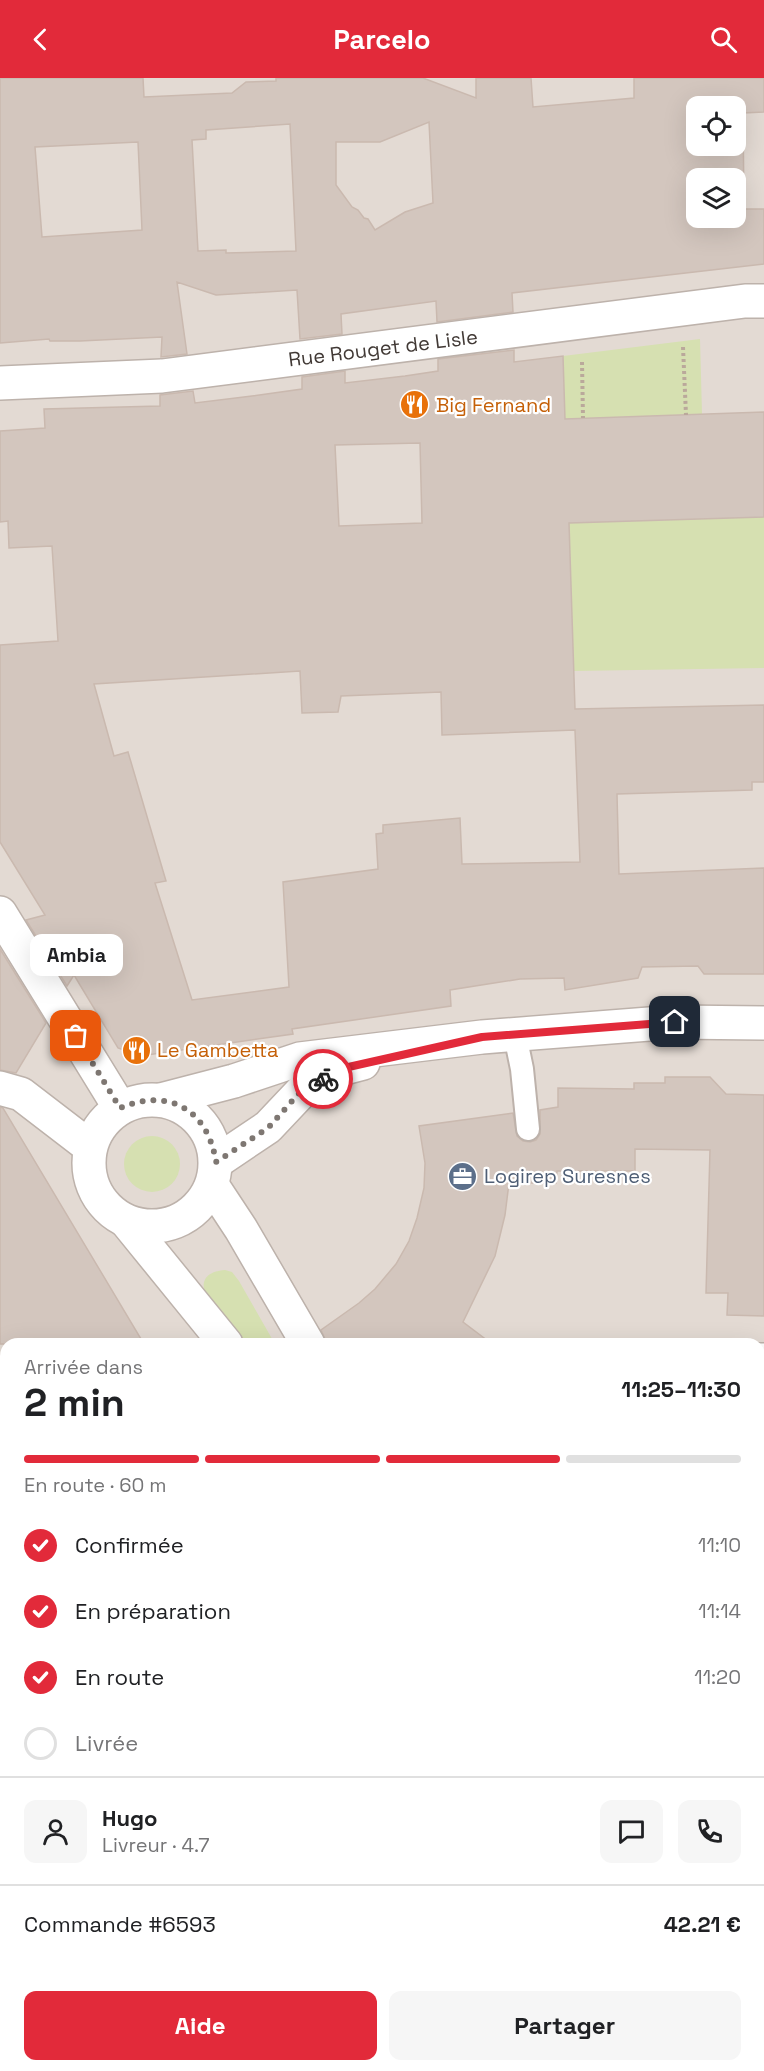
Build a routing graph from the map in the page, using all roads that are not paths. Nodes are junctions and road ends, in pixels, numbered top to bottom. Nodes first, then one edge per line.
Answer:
1 (764, 301) edge
2 (0, 382) edge
3 (0, 913) edge
4 (764, 1023) edge
5 (515, 1035) junction
6 (482, 1037) junction
7 (0, 1088) edge
8 (161, 1100) junction
9 (120, 1108) junction
10 (528, 1129) dead end
11 (90, 1147) junction
12 (214, 1174) junction
13 (126, 1221) junction
14 (221, 1338) edge
15 (305, 1338) edge

1 - 2 street, Rue Rouget de Lisle
3 - 9 street
4 - 5 street
5 - 6 street
5 - 10 lane
6 - 8 street
6 - 12 street
7 - 11 street
8 - 9 street
8 - 12 street
9 - 11 street
11 - 13 street
12 - 13 street
12 - 15 street
13 - 14 street

